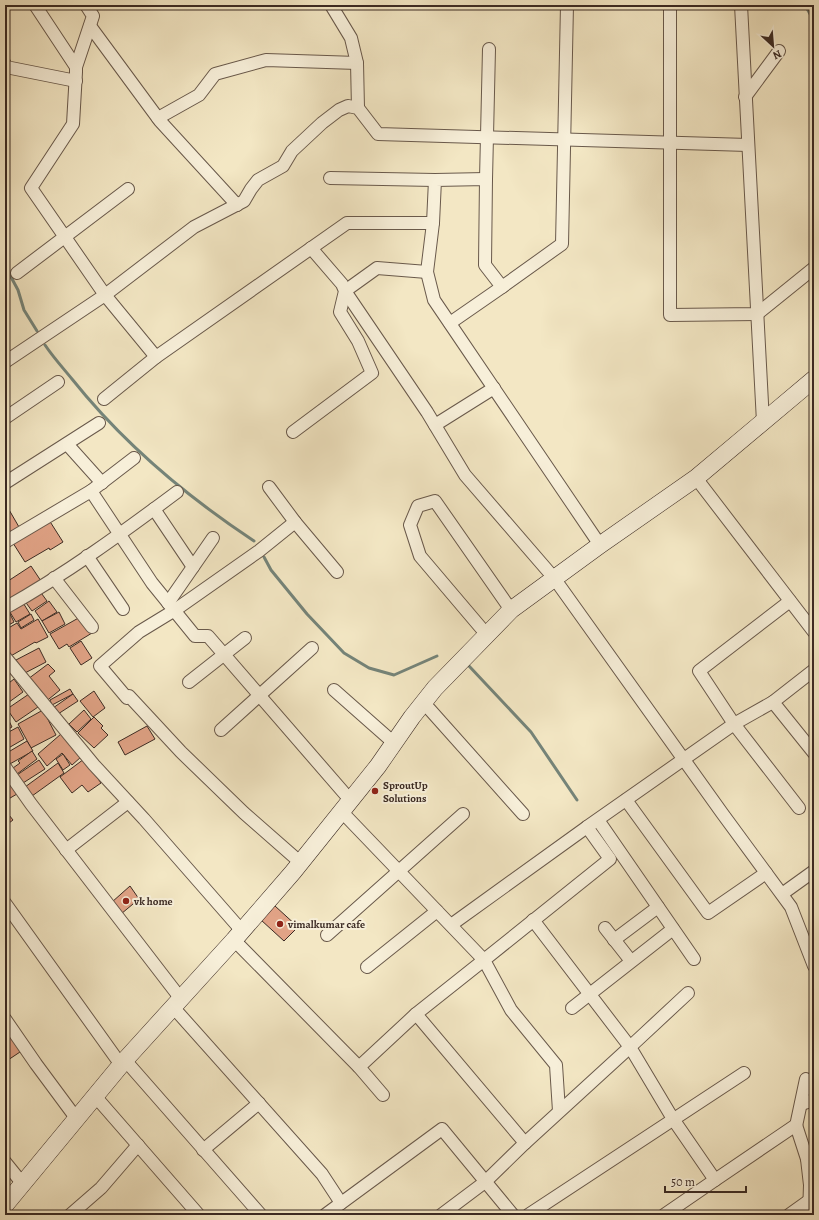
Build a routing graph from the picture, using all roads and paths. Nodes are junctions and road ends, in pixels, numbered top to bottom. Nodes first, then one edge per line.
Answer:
1 (35, 5) edge
2 (331, 5) edge
3 (567, 5) edge
4 (670, 5) edge
5 (741, 5) edge
6 (90, 7) edge
7 (90, 26) junction
8 (489, 49) dead end
9 (779, 51) dead end
10 (357, 63) junction
11 (5, 64) edge
12 (76, 67) junction
13 (76, 81) junction
14 (745, 97) junction
15 (358, 108) junction
16 (158, 118) junction
17 (487, 138) junction
18 (564, 140) junction
19 (669, 143) junction
20 (748, 145) junction
21 (330, 178) dead end
22 (486, 179) junction
23 (436, 180) junction
24 (128, 190) dead end
25 (237, 205) junction
26 (433, 223) junction
27 (64, 238) junction
28 (311, 248) junction
29 (814, 268) edge
30 (427, 272) junction
31 (17, 273) dead end
32 (502, 287) junction
33 (345, 291) junction
34 (105, 294) junction
35 (757, 314) junction
36 (450, 323) junction
37 (156, 357) junction
38 (5, 362) edge
39 (814, 379) edge
40 (58, 382) dead end
41 (494, 388) junction
42 (104, 399) dead end
43 (5, 418) edge
44 (763, 422) junction
45 (99, 423) dead end
46 (435, 425) junction
47 (293, 432) dead end
48 (67, 444) junction
49 (134, 458) dead end
50 (696, 478) junction
51 (5, 483) edge
52 (102, 483) junction
53 (269, 488) dead end
54 (91, 491) junction
55 (178, 492) dead end
56 (154, 509) junction
57 (295, 522) junction
58 (121, 535) junction
59 (213, 538) dead end
60 (5, 542) edge
61 (600, 544) junction
62 (87, 556) junction
63 (193, 567) junction
64 (337, 572) dead end
65 (54, 578) junction
66 (554, 578) junction
67 (790, 601) junction
68 (7, 603) edge
69 (171, 607) junction
70 (123, 609) dead end
71 (511, 610) junction
72 (92, 627) dead end
73 (814, 632) edge
74 (487, 635) junction
75 (245, 638) dead end
76 (312, 648) dead end
77 (224, 654) junction
78 (5, 658) edge
79 (814, 670) edge
80 (189, 682) dead end
81 (334, 690) dead end
82 (260, 695) junction
83 (773, 702) junction
84 (424, 703) junction
85 (734, 724) junction
86 (221, 730) dead end
87 (394, 743) junction
88 (814, 753) edge
89 (683, 759) junction
90 (5, 767) edge
91 (626, 800) junction
92 (128, 802) junction
93 (346, 807) junction
94 (799, 808) dead end
95 (464, 814) dead end
96 (523, 814) dead end
97 (598, 820) junction
98 (587, 827) junction
99 (66, 850) junction
100 (301, 863) junction
101 (399, 871) junction
102 (814, 871) edge
103 (766, 873) junction
104 (782, 894) junction
105 (5, 903) edge
106 (658, 907) junction
107 (437, 911) junction
108 (533, 920) junction
109 (451, 925) junction
110 (605, 928) dead end
111 (673, 929) junction
112 (327, 935) dead end
113 (238, 936) junction
114 (614, 940) junction
115 (694, 959) dead end
116 (484, 960) junction
117 (631, 961) junction
118 (367, 966) dead end
119 (814, 966) edge
120 (688, 993) dead end
121 (589, 994) junction
122 (177, 1003) junction
123 (572, 1008) dead end
124 (416, 1014) junction
125 (5, 1018) edge
126 (630, 1047) junction
127 (123, 1063) junction
128 (359, 1067) junction
129 (744, 1073) dead end
130 (806, 1079) dead end
131 (383, 1095) dead end
132 (95, 1096) junction
133 (814, 1100) edge
134 (259, 1103) junction
135 (801, 1104) junction
136 (559, 1111) junction
137 (76, 1118) junction
138 (673, 1119) junction
139 (796, 1126) junction
140 (525, 1143) junction
141 (138, 1145) junction
142 (203, 1150) junction
143 (810, 1157) edge
144 (5, 1162) edge
145 (715, 1180) junction
146 (485, 1182) junction
147 (22, 1183) junction
148 (811, 1192) edge
149 (342, 1203) junction
150 (5, 1205) edge
151 (70, 1215) edge
152 (198, 1215) edge
153 (261, 1215) edge
154 (326, 1215) edge
155 (441, 1215) edge
156 (513, 1215) edge
157 (528, 1215) edge
158 (664, 1215) edge
159 (789, 1215) edge
160 (809, 1215) edge

1 - 12 street
2 - 10 street
3 - 18 street
4 - 19 street
5 - 14 street
6 - 7 street
7 - 12 street
7 - 16 street
8 - 17 street
9 - 14 street
10 - 15 street
10 - 16 street
11 - 13 street
12 - 13 street
13 - 27 street
14 - 20 street
15 - 17 street
15 - 25 street
16 - 25 street
17 - 18 street
17 - 22 street
18 - 19 street
18 - 32 street
19 - 20 street
19 - 35 street
20 - 35 street
21 - 23 street
22 - 23 street
22 - 32 street
23 - 26 street
24 - 27 street
25 - 34 street
26 - 28 street
26 - 30 street
27 - 31 street
27 - 34 street
28 - 33 street
28 - 37 street
29 - 35 street
30 - 33 street
30 - 36 street
32 - 36 street
33 - 46 street
33 - 47 street
34 - 37 street
34 - 38 street
35 - 44 street
36 - 41 street
37 - 42 street
39 - 44 main road
40 - 43 street
41 - 46 street
41 - 61 street
44 - 50 main road
45 - 48 street
46 - 66 street
48 - 51 street
48 - 52 street
49 - 52 street
50 - 61 main road
50 - 67 street
52 - 54 street
53 - 57 street
54 - 58 street
54 - 60 street
55 - 56 street
56 - 58 street
56 - 63 street
57 - 64 street
57 - 69 street
58 - 62 street
58 - 69 street
59 - 63 street
61 - 66 main road
62 - 65 street
62 - 70 street
63 - 69 street
65 - 68 street
65 - 72 street
66 - 71 main road
66 - 89 street
67 - 73 street
67 - 85 street
69 - 77 street
69 - 100 street
71 - 74 main road
71 - 74 street
74 - 84 main road
75 - 77 street
76 - 82 street
77 - 80 street
77 - 82 street
78 - 92 street
79 - 83 street
81 - 87 street
82 - 86 street
82 - 93 street
83 - 85 street
83 - 88 street
84 - 87 main road
84 - 96 street
85 - 89 street
85 - 94 street
87 - 93 main road
89 - 91 street
89 - 103 street
90 - 99 street
91 - 97 street
91 - 103 street
92 - 99 street
92 - 113 street
93 - 100 main road
93 - 101 street
95 - 101 street
97 - 98 street
97 - 106 street
98 - 108 street
98 - 109 street
99 - 122 street
100 - 113 main road
101 - 107 street
101 - 112 street
102 - 104 street
103 - 104 street
104 - 119 street
105 - 127 street
106 - 111 street
106 - 114 street
107 - 109 street
107 - 118 street
108 - 116 street
108 - 121 street
109 - 116 street
110 - 114 street
111 - 115 street
111 - 117 street
113 - 122 main road
113 - 128 street
114 - 117 street
116 - 124 street
116 - 136 street
117 - 121 street
120 - 126 street
121 - 123 street
121 - 126 street
122 - 127 main road
122 - 134 street
124 - 128 street
124 - 140 street
125 - 137 street
126 - 136 street
126 - 138 street
127 - 132 main road
127 - 142 street
128 - 131 street
129 - 138 street
130 - 135 street
132 - 137 main road
132 - 141 street
133 - 135 street
134 - 142 street
134 - 149 street
135 - 139 street
136 - 140 street
137 - 147 main road
138 - 145 street
138 - 157 street
139 - 143 street
139 - 145 street
140 - 146 street
141 - 151 street
141 - 152 street
142 - 153 street
143 - 148 street
144 - 147 street
145 - 158 street
146 - 149 street
146 - 155 street
146 - 156 street
147 - 150 main road
148 - 159 street
148 - 160 street
149 - 154 street

